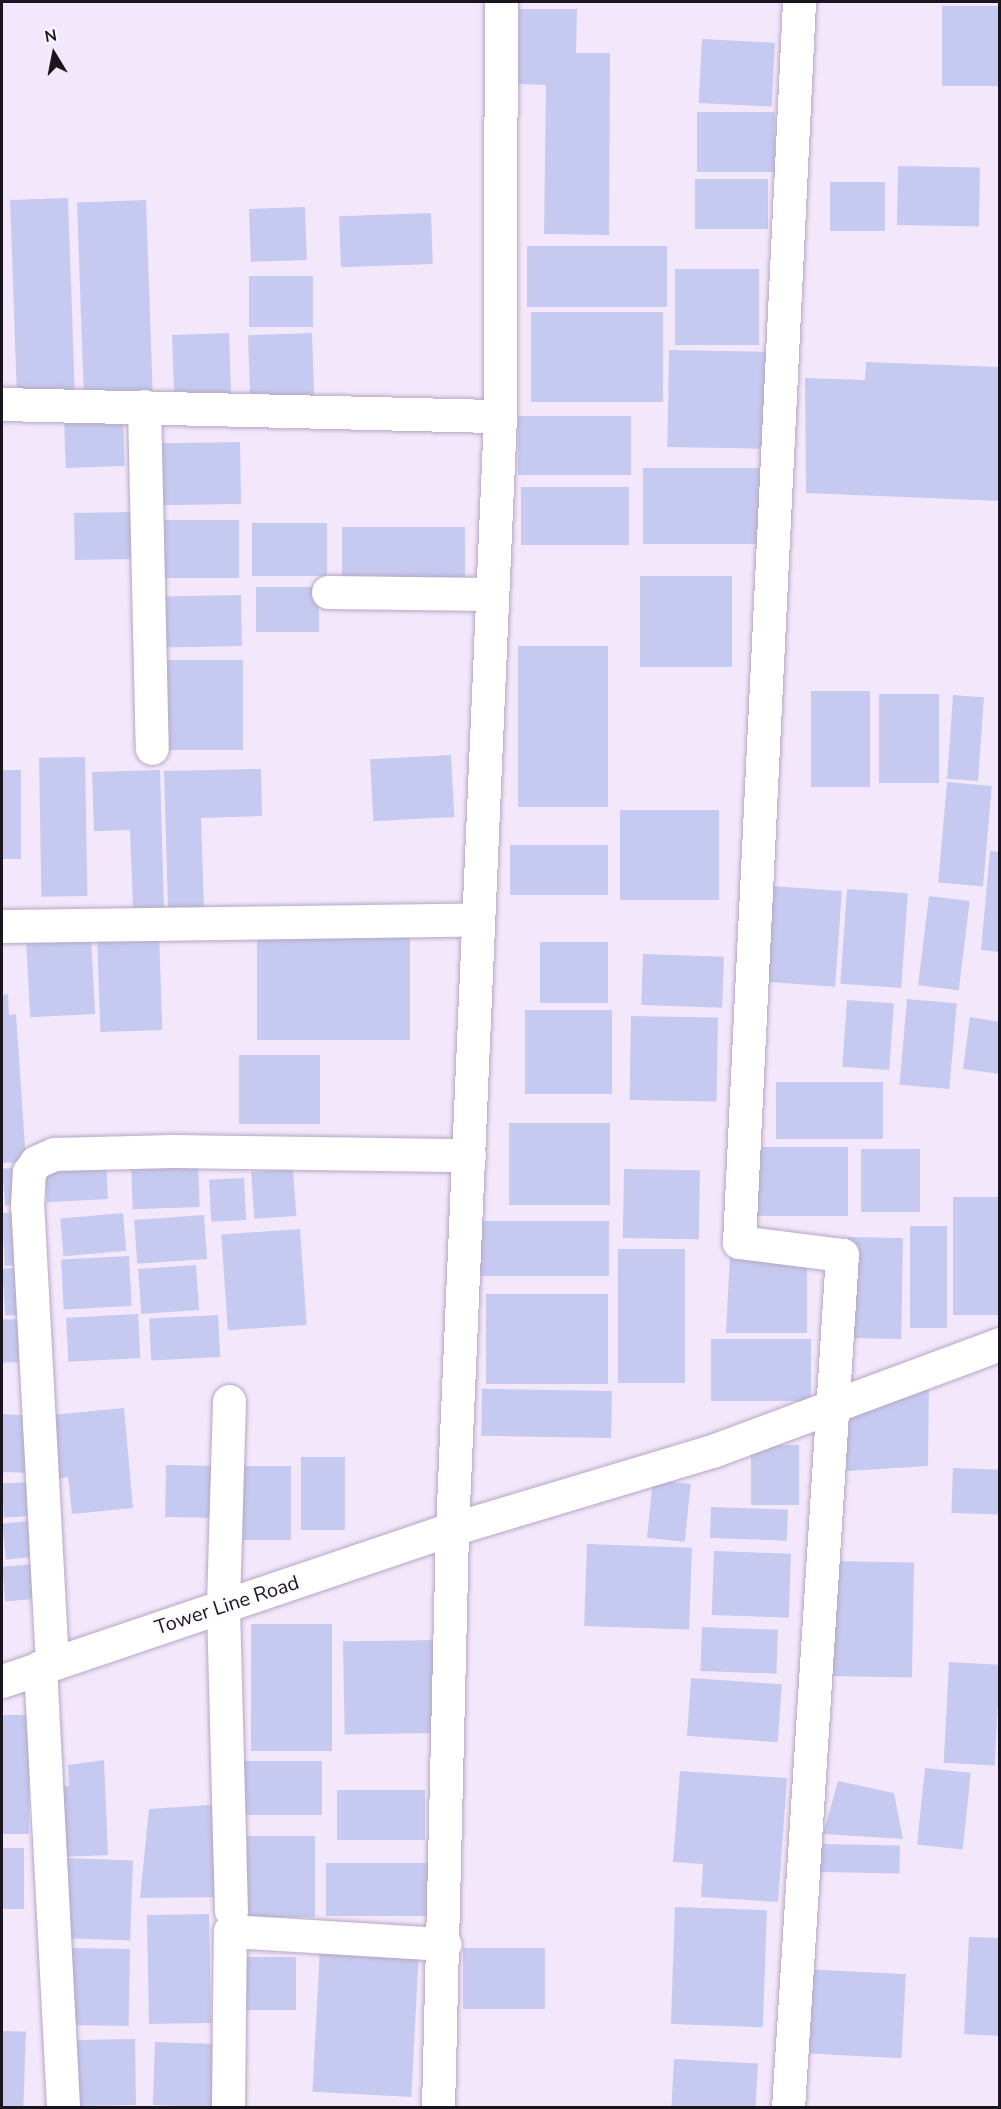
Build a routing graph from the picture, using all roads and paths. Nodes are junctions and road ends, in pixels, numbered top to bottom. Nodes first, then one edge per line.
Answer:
1 (501, 2) edge
2 (800, 2) edge
3 (2, 404) edge
4 (144, 406) junction
5 (500, 416) junction
6 (328, 592) dead end
7 (491, 594) junction
8 (152, 748) dead end
9 (476, 919) junction
10 (2, 926) edge
11 (469, 1155) junction
12 (999, 1344) edge
13 (229, 1401) dead end
14 (832, 1406) junction
15 (452, 1529) junction
16 (223, 1607) junction
17 (46, 1665) junction
18 (2, 1681) edge
19 (231, 1911) dead end
20 (445, 1944) junction
21 (63, 2108) edge
22 (228, 2108) edge
23 (438, 2108) edge
24 (788, 2108) edge

1 - 5 street
2 - 14 street
3 - 4 street
4 - 5 street
4 - 8 street
5 - 7 street
6 - 7 street
7 - 9 street
9 - 10 street
9 - 11 street
11 - 15 street
11 - 17 street
12 - 14 street, Tower Line Road
13 - 16 street
14 - 15 street, Tower Line Road
14 - 24 street
15 - 16 street, Tower Line Road
15 - 20 street
16 - 17 street, Tower Line Road
16 - 19 street
17 - 18 street, Tower Line Road
17 - 21 street
20 - 22 street
20 - 23 street

